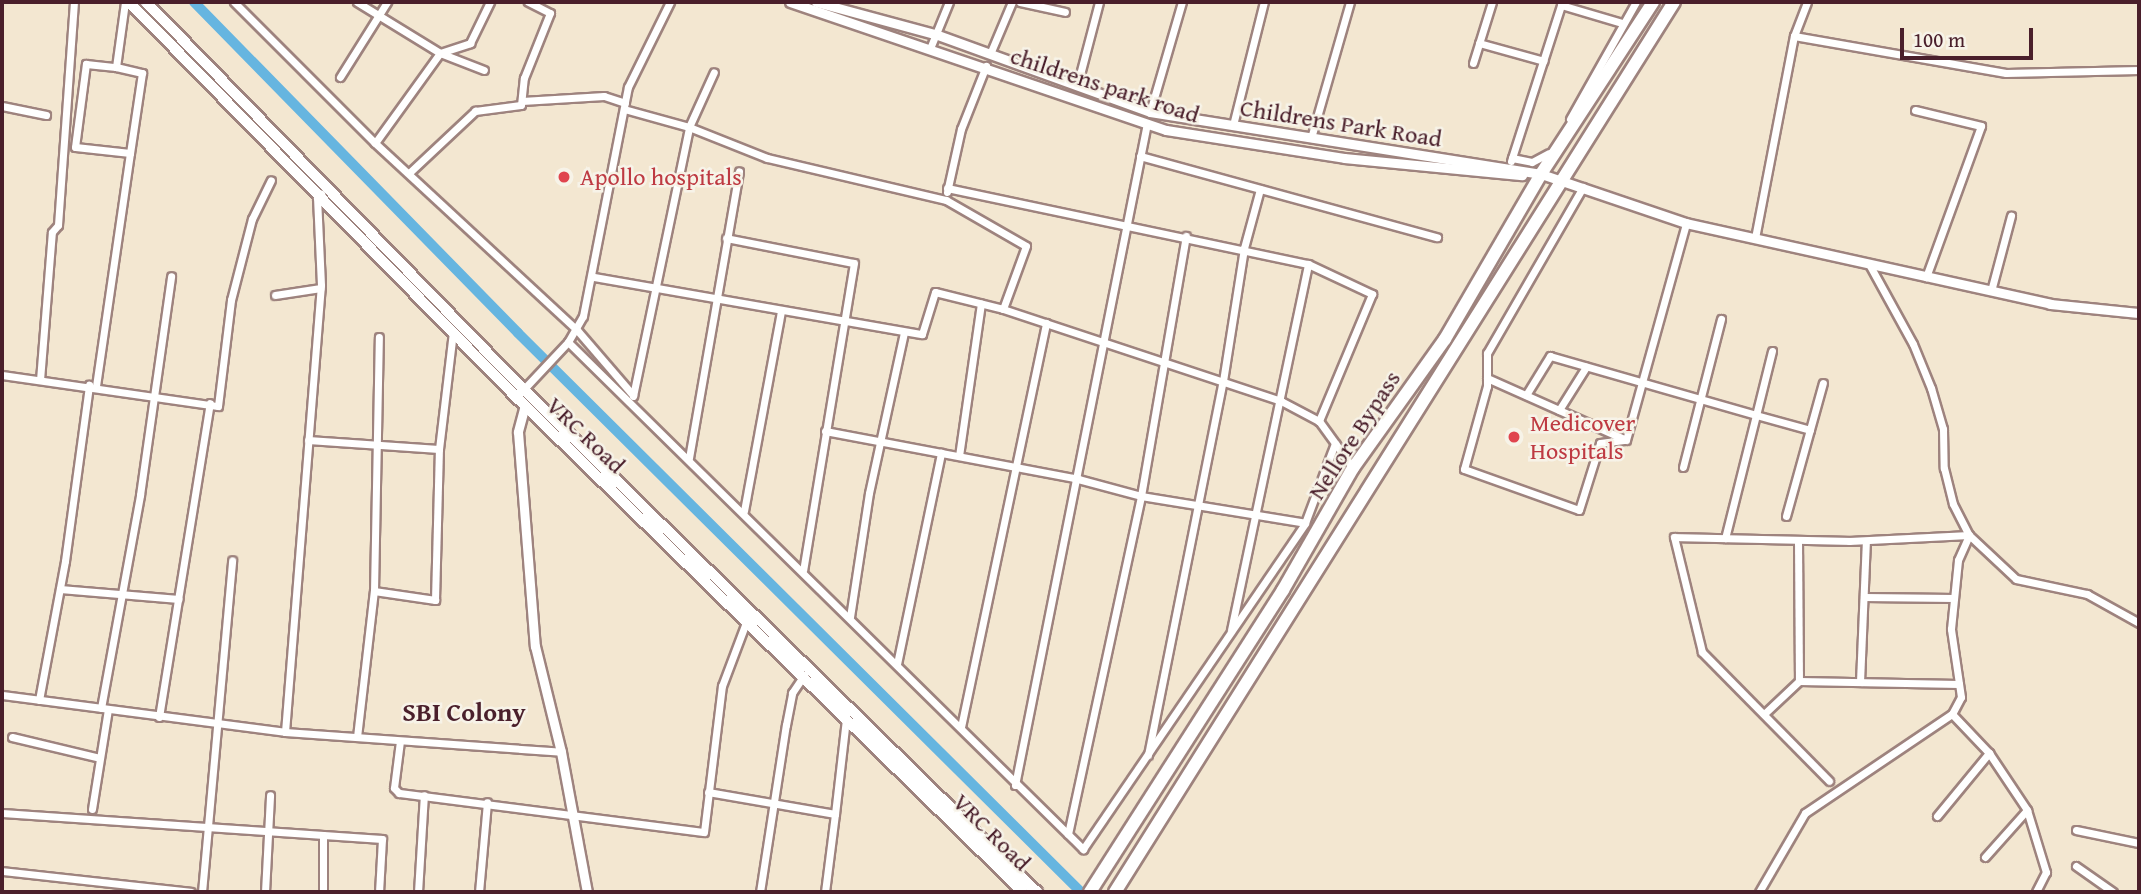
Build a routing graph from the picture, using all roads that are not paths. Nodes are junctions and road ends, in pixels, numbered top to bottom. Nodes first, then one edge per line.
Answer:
1 (74, 2) edge
2 (127, 2) edge
3 (146, 2) edge
4 (234, 2) edge
5 (357, 2) edge
6 (387, 2) edge
7 (490, 2) edge
8 (528, 2) edge
9 (670, 2) edge
10 (790, 2) edge
11 (816, 2) edge
12 (949, 2) edge
13 (1012, 2) edge
14 (1020, 2) edge
15 (1099, 2) edge
16 (1182, 2) edge
17 (1264, 2) edge
18 (1350, 2) edge
19 (1492, 2) edge
20 (1636, 2) edge
21 (1653, 2) edge
22 (1674, 2) edge
23 (1807, 2) edge
24 (1562, 3) edge
25 (848, 6) edge
26 (1065, 12) dead end
27 (379, 15) junction
28 (1622, 23) junction
29 (935, 34) junction
30 (1794, 36) junction
31 (1479, 43) junction
32 (931, 46) junction
33 (440, 53) junction
34 (990, 54) junction
35 (1545, 61) junction
36 (1474, 63) dead end
37 (986, 66) junction
38 (116, 67) junction
39 (484, 70) dead end
40 (2139, 70) edge
41 (714, 72) dead end
42 (340, 77) dead end
43 (1077, 86) junction
44 (522, 101) junction
45 (2, 106) edge
46 (625, 106) junction
47 (1915, 110) dead end
48 (1150, 112) junction
49 (46, 115) dead end
50 (1147, 123) junction
51 (1233, 125) junction
52 (689, 127) junction
53 (1311, 138) junction
54 (375, 143) junction
55 (130, 153) junction
56 (1140, 156) junction
57 (1512, 158) junction
58 (739, 171) dead end
59 (1506, 172) junction
60 (409, 173) junction
61 (1541, 174) junction
62 (271, 180) dead end
63 (1561, 180) junction
64 (1583, 187) junction
65 (327, 188) junction
66 (947, 188) junction
67 (1260, 189) junction
68 (317, 198) junction
69 (946, 200) junction
70 (2011, 216) dead end
71 (1686, 223) junction
72 (1125, 224) junction
73 (1186, 236) junction
74 (1437, 237) dead end
75 (726, 238) junction
76 (1755, 238) junction
77 (1244, 248) junction
78 (1308, 264) junction
79 (1869, 264) junction
80 (172, 276) dead end
81 (1926, 276) junction
82 (594, 277) junction
83 (320, 288) junction
84 (657, 288) junction
85 (1991, 291) junction
86 (275, 295) dead end
87 (715, 297) junction
88 (981, 304) junction
89 (1003, 309) junction
90 (781, 311) junction
91 (2139, 313) edge
92 (1721, 319) dead end
93 (843, 323) junction
94 (1046, 323) junction
95 (578, 330) junction
96 (453, 332) junction
97 (904, 333) junction
98 (379, 337) dead end
99 (568, 342) junction
100 (1105, 342) junction
101 (1772, 351) dead end
102 (1164, 361) junction
103 (1586, 367) junction
104 (2, 374) edge
105 (1487, 378) junction
106 (40, 380) junction
107 (1223, 381) junction
108 (1640, 383) junction
109 (1824, 383) dead end
110 (92, 386) junction
111 (519, 393) junction
112 (154, 394) junction
113 (633, 395) junction
114 (1526, 395) junction
115 (1281, 401) junction
116 (1703, 401) junction
117 (210, 403) junction
118 (633, 404) junction
119 (525, 405) junction
120 (1559, 410) junction
121 (1756, 415) junction
122 (1319, 421) junction
123 (825, 430) junction
124 (1810, 430) junction
125 (308, 440) junction
126 (883, 440) junction
127 (1626, 440) junction
128 (378, 443) junction
129 (1335, 443) junction
130 (439, 449) junction
131 (941, 453) junction
132 (959, 456) junction
133 (689, 458) junction
134 (1683, 467) dead end
135 (1015, 468) junction
136 (1353, 468) junction
137 (1078, 479) junction
138 (1141, 496) junction
139 (1198, 505) junction
140 (744, 511) junction
141 (1786, 516) dead end
142 (1257, 517) junction
143 (1305, 523) junction
144 (1969, 535) junction
145 (1726, 538) junction
146 (1798, 540) junction
147 (1866, 541) junction
148 (232, 560) dead end
149 (803, 570) junction
150 (60, 589) junction
151 (374, 591) junction
152 (122, 592) junction
153 (1864, 597) junction
154 (1954, 598) junction
155 (180, 599) junction
156 (750, 616) junction
157 (850, 617) junction
158 (2139, 623) edge
159 (1229, 636) junction
160 (897, 664) junction
161 (805, 675) junction
162 (1799, 681) junction
163 (1860, 682) junction
164 (1959, 684) junction
165 (2, 695) edge
166 (39, 699) junction
167 (104, 708) junction
168 (1764, 714) junction
169 (1952, 714) junction
170 (847, 716) junction
171 (159, 717) junction
172 (219, 723) junction
173 (961, 727) junction
174 (285, 732) junction
175 (12, 737) dead end
176 (357, 737) junction
177 (400, 741) junction
178 (561, 752) junction
179 (1989, 753) junction
180 (100, 758) junction
181 (1147, 760) junction
182 (1829, 781) dead end
183 (1015, 785) junction
184 (708, 792) junction
185 (270, 796) dead end
186 (424, 796) junction
187 (486, 802) junction
188 (776, 804) junction
189 (92, 809) dead end
190 (2027, 810) junction
191 (2, 813) edge
192 (572, 813) junction
193 (835, 814) junction
194 (1937, 816) dead end
195 (209, 827) junction
196 (2076, 830) dead end
197 (269, 832) junction
198 (1068, 834) junction
199 (323, 835) junction
200 (2139, 843) edge
201 (1985, 857) dead end
202 (2076, 866) dead end
203 (2, 871) edge
204 (1117, 889) edge
205 (191, 892) edge
206 (202, 892) edge
207 (265, 892) edge
208 (323, 892) edge
209 (379, 892) edge
210 (418, 892) edge
211 (479, 892) edge
212 (587, 892) edge
213 (760, 892) edge
214 (825, 892) edge
215 (1023, 892) edge
216 (1037, 892) edge
217 (1090, 892) edge
218 (1759, 892) edge
219 (2036, 892) edge
220 (2113, 892) edge

1 - 106 street
2 - 38 street
2 - 68 main road, VRC Road
3 - 65 main road
4 - 54 street
5 - 27 street
6 - 27 street
7 - 33 street
8 - 44 street
9 - 46 street
10 - 32 street, childrens park road
11 - 25 street, Childrens Park Road
12 - 29 street
13 - 34 street
14 - 26 street
15 - 43 street
16 - 48 street
17 - 51 street
18 - 53 street
19 - 31 street
20 - 28 street
21 - 61 highway, Nellore Bypass
22 - 63 highway, Nellore Bypass
23 - 30 street
24 - 28 street
24 - 35 street
25 - 29 street, Childrens Park Road
27 - 33 street
27 - 42 street
28 - 57 street
29 - 32 street
29 - 34 street, Childrens Park Road
30 - 40 street
30 - 76 street
31 - 35 street
31 - 36 street
32 - 37 street, childrens park road
33 - 39 street
33 - 54 street
34 - 43 street, Childrens Park Road
35 - 57 street
37 - 50 street, childrens park road
37 - 66 street
38 - 55 street
38 - 55 street
41 - 52 street
43 - 48 street, Childrens Park Road
44 - 46 street
44 - 60 street
45 - 49 street
46 - 52 street
46 - 82 street
47 - 81 street
48 - 51 street, Childrens Park Road
50 - 56 street
50 - 59 street, childrens park road
51 - 53 street, Childrens Park Road
52 - 69 street
52 - 84 street
53 - 59 street, Childrens Park Road
54 - 60 street
55 - 110 street
56 - 67 street
56 - 72 street
57 - 59 street
58 - 75 street
59 - 61 street, childrens park road
60 - 95 street
61 - 63 street, childrens park road
61 - 136 highway, Nellore Bypass
62 - 117 street
63 - 64 street, childrens park road
63 - 204 highway, Nellore Bypass
64 - 71 street, childrens park road
64 - 105 street
65 - 68 street
65 - 111 main road
66 - 69 street
66 - 72 street
67 - 74 street
67 - 77 street
68 - 83 street
68 - 96 main road, VRC Road
69 - 89 street
70 - 85 street
71 - 76 street, childrens park road
71 - 108 street
72 - 73 street
72 - 100 street
73 - 77 street
73 - 102 street
75 - 87 street
75 - 93 street
76 - 79 street, childrens park road
77 - 78 street
77 - 107 street
78 - 115 street
78 - 122 street
79 - 81 street, childrens park road
79 - 144 street
80 - 112 street
81 - 85 street, childrens park road
82 - 84 street
82 - 95 street
83 - 86 street
83 - 125 street
84 - 87 street
84 - 113 street
85 - 91 street, childrens park road
87 - 90 street
87 - 133 street
88 - 89 street
88 - 97 street
88 - 132 street
89 - 94 street
90 - 93 street
90 - 140 street
92 - 116 street
93 - 97 street
93 - 123 street
94 - 100 street
94 - 135 street
95 - 99 street
95 - 113 street
96 - 111 main road, VRC Road
96 - 130 street
97 - 126 street
98 - 128 street
99 - 111 street
99 - 118 street
100 - 102 street
100 - 137 street
101 - 121 street
102 - 107 street
102 - 138 street
103 - 108 street
103 - 114 street
103 - 120 street
104 - 106 street
105 - 114 street
105 - 127 street
106 - 110 street
107 - 115 street
107 - 139 street
108 - 116 street
108 - 127 street
109 - 124 street
110 - 112 street
110 - 150 street
111 - 119 main road, VRC Road
111 - 156 main road
112 - 117 street
112 - 152 street
113 - 118 street
114 - 120 street
115 - 122 street
115 - 142 street
116 - 121 street
116 - 134 street
117 - 155 street
118 - 133 street
119 - 156 main road, VRC Road
119 - 178 street
120 - 127 street
121 - 124 street
121 - 145 street
122 - 129 street
123 - 126 street
123 - 149 street
124 - 141 street
125 - 128 street
125 - 174 street
126 - 131 street
126 - 157 street
128 - 130 street
128 - 151 street
129 - 136 street
129 - 143 street
130 - 151 street
131 - 132 street
131 - 160 street
132 - 135 street
133 - 140 street
135 - 137 street
135 - 173 street
136 - 217 highway, Nellore Bypass
137 - 138 street
137 - 183 street
138 - 139 street
138 - 198 street
139 - 142 street
139 - 181 street
140 - 149 street
142 - 143 street
142 - 159 street
143 - 159 street
144 - 147 street
144 - 154 street
144 - 158 street
145 - 146 street
145 - 168 street
146 - 147 street
146 - 162 street
147 - 153 street
148 - 172 street
149 - 157 street
150 - 152 street
150 - 166 street
151 - 176 street
152 - 155 street
152 - 167 street
153 - 154 street
153 - 163 street
154 - 164 street
155 - 171 street
156 - 161 main road, VRC Road
156 - 184 street
156 - 216 main road
157 - 160 street
159 - 181 street
160 - 173 street
161 - 170 main road, VRC Road
161 - 188 street
162 - 163 street
162 - 168 street
163 - 164 street
164 - 169 street
165 - 166 street
166 - 167 street
167 - 171 street
167 - 180 street
168 - 182 street
169 - 179 street
169 - 218 street
170 - 193 street
170 - 215 main road, VRC Road
171 - 172 street
172 - 174 street
172 - 195 street
173 - 183 street
174 - 176 street
175 - 180 street
176 - 177 street
177 - 178 street
177 - 186 street
178 - 192 street
179 - 190 street
179 - 194 street
180 - 189 street
181 - 198 street
183 - 198 street
184 - 188 street
184 - 192 street
185 - 197 street
186 - 187 street
186 - 210 street
187 - 192 street
187 - 211 street
188 - 193 street
188 - 213 street
190 - 201 street
190 - 219 street
191 - 195 street
192 - 212 street
193 - 214 street
195 - 197 street
195 - 206 street
196 - 200 street
197 - 199 street
197 - 207 street
199 - 208 street
199 - 209 street
202 - 220 street
203 - 205 street

